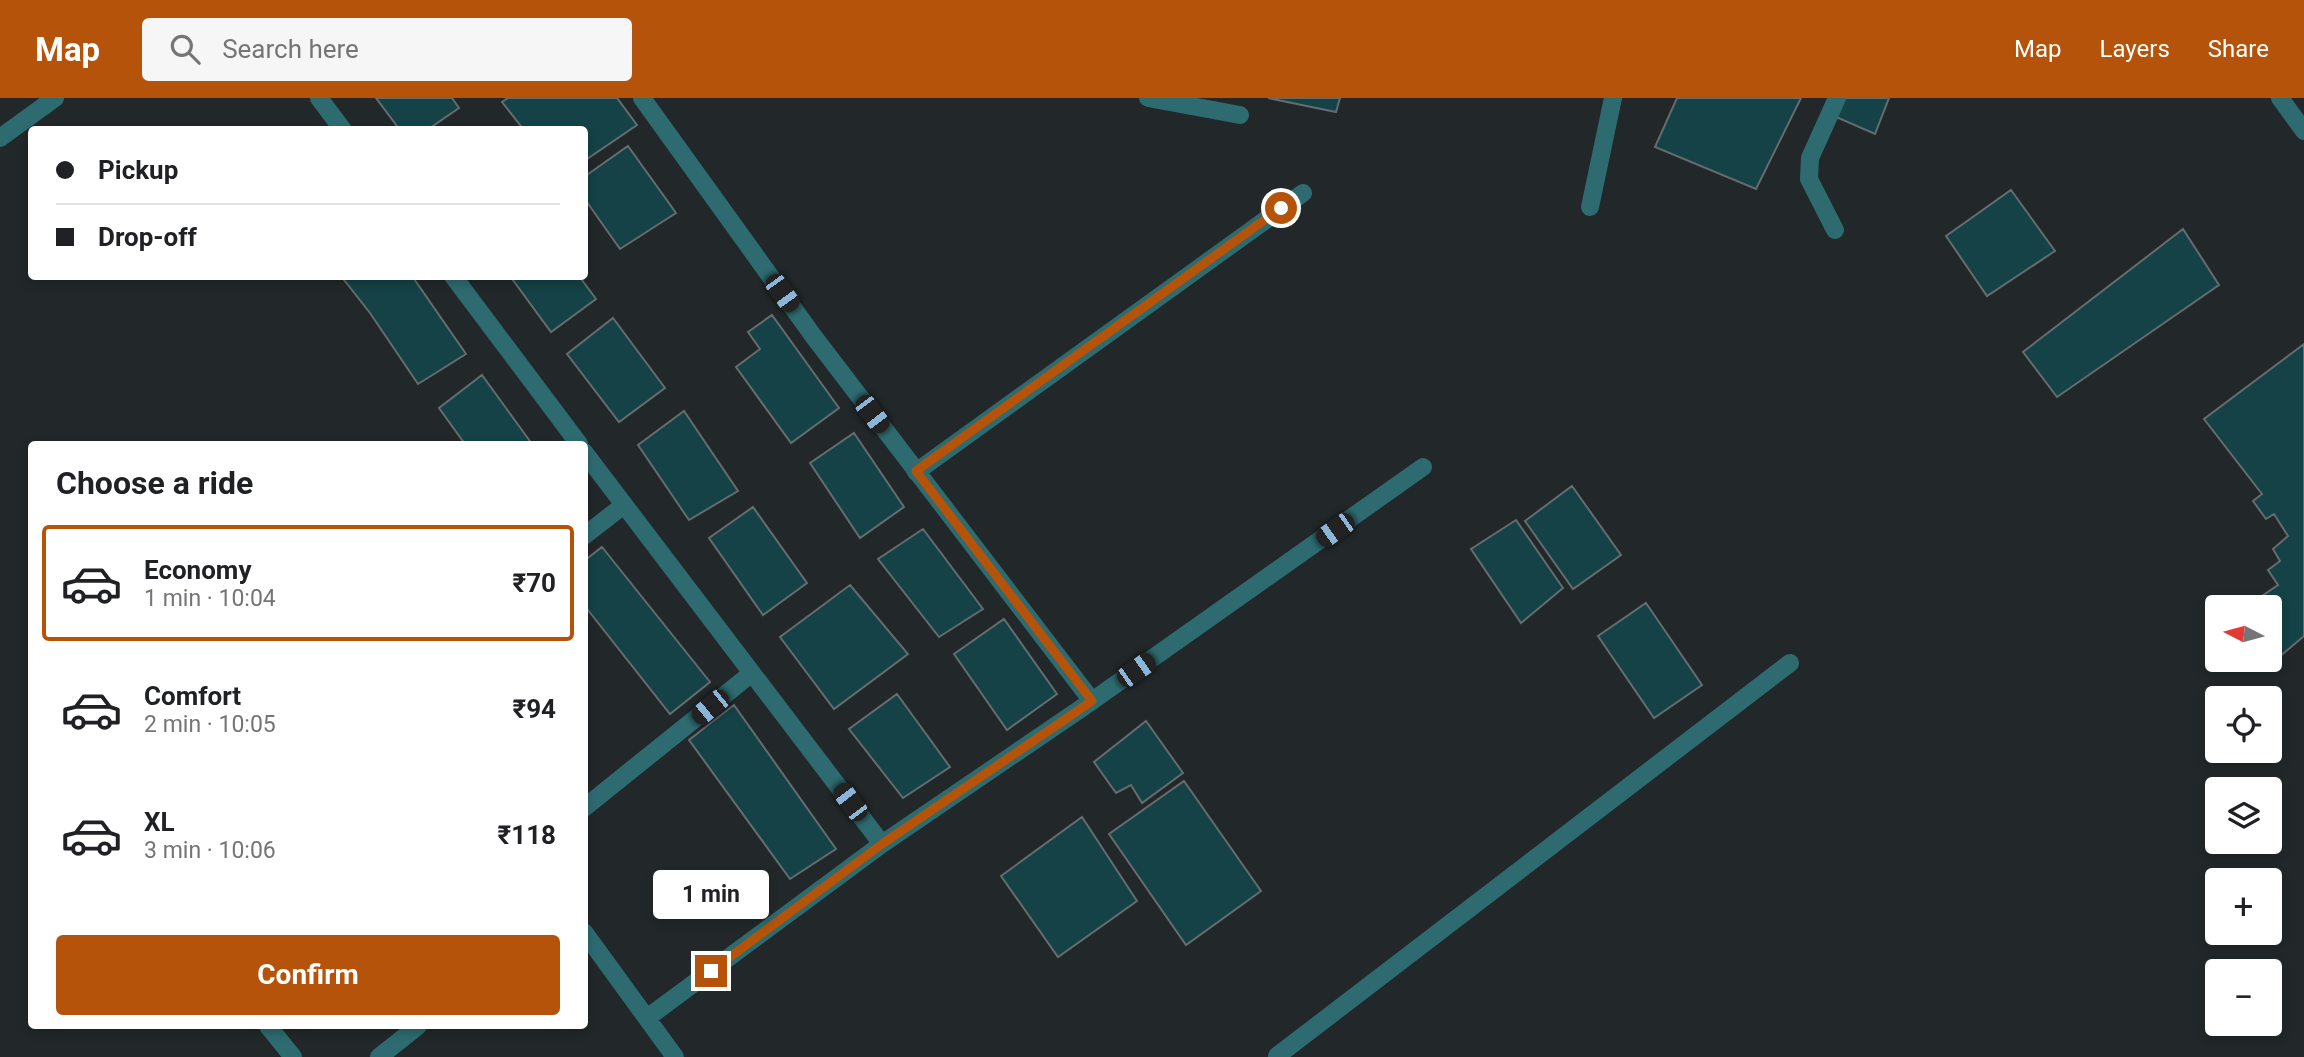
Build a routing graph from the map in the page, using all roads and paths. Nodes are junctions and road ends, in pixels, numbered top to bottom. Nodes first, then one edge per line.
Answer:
1 (55, 98) edge
2 (319, 98) edge
3 (642, 98) edge
4 (1148, 98) edge
5 (1613, 98) edge
6 (1837, 98) edge
7 (2280, 98) edge
8 (1240, 115) dead end
9 (340, 126) edge
10 (2304, 131) edge
11 (0, 138) edge
12 (1303, 192) dead end
13 (1590, 207) dead end
14 (1835, 230) dead end
15 (456, 280) edge
16 (577, 441) edge
17 (588, 457) edge
18 (1423, 467) dead end
19 (916, 471) junction
20 (624, 505) junction
21 (588, 533) edge
22 (1790, 663) dead end
23 (752, 673) junction
24 (1092, 701) junction
25 (588, 805) edge
26 (882, 844) junction
27 (588, 937) edge
28 (647, 1018) junction
29 (270, 1029) edge
30 (414, 1029) edge
31 (293, 1057) edge
32 (379, 1057) edge
33 (675, 1057) edge
34 (1277, 1057) edge

1 - 11 street
2 - 9 street
3 - 19 street
4 - 8 street
5 - 13 street
6 - 14 street
7 - 10 street
12 - 19 street
15 - 16 street
17 - 20 street
18 - 24 street
19 - 24 street
20 - 21 street
20 - 23 street
22 - 34 street
23 - 25 street
23 - 26 street
24 - 26 street
26 - 28 street
27 - 28 street
28 - 33 street
29 - 31 street
30 - 32 street

